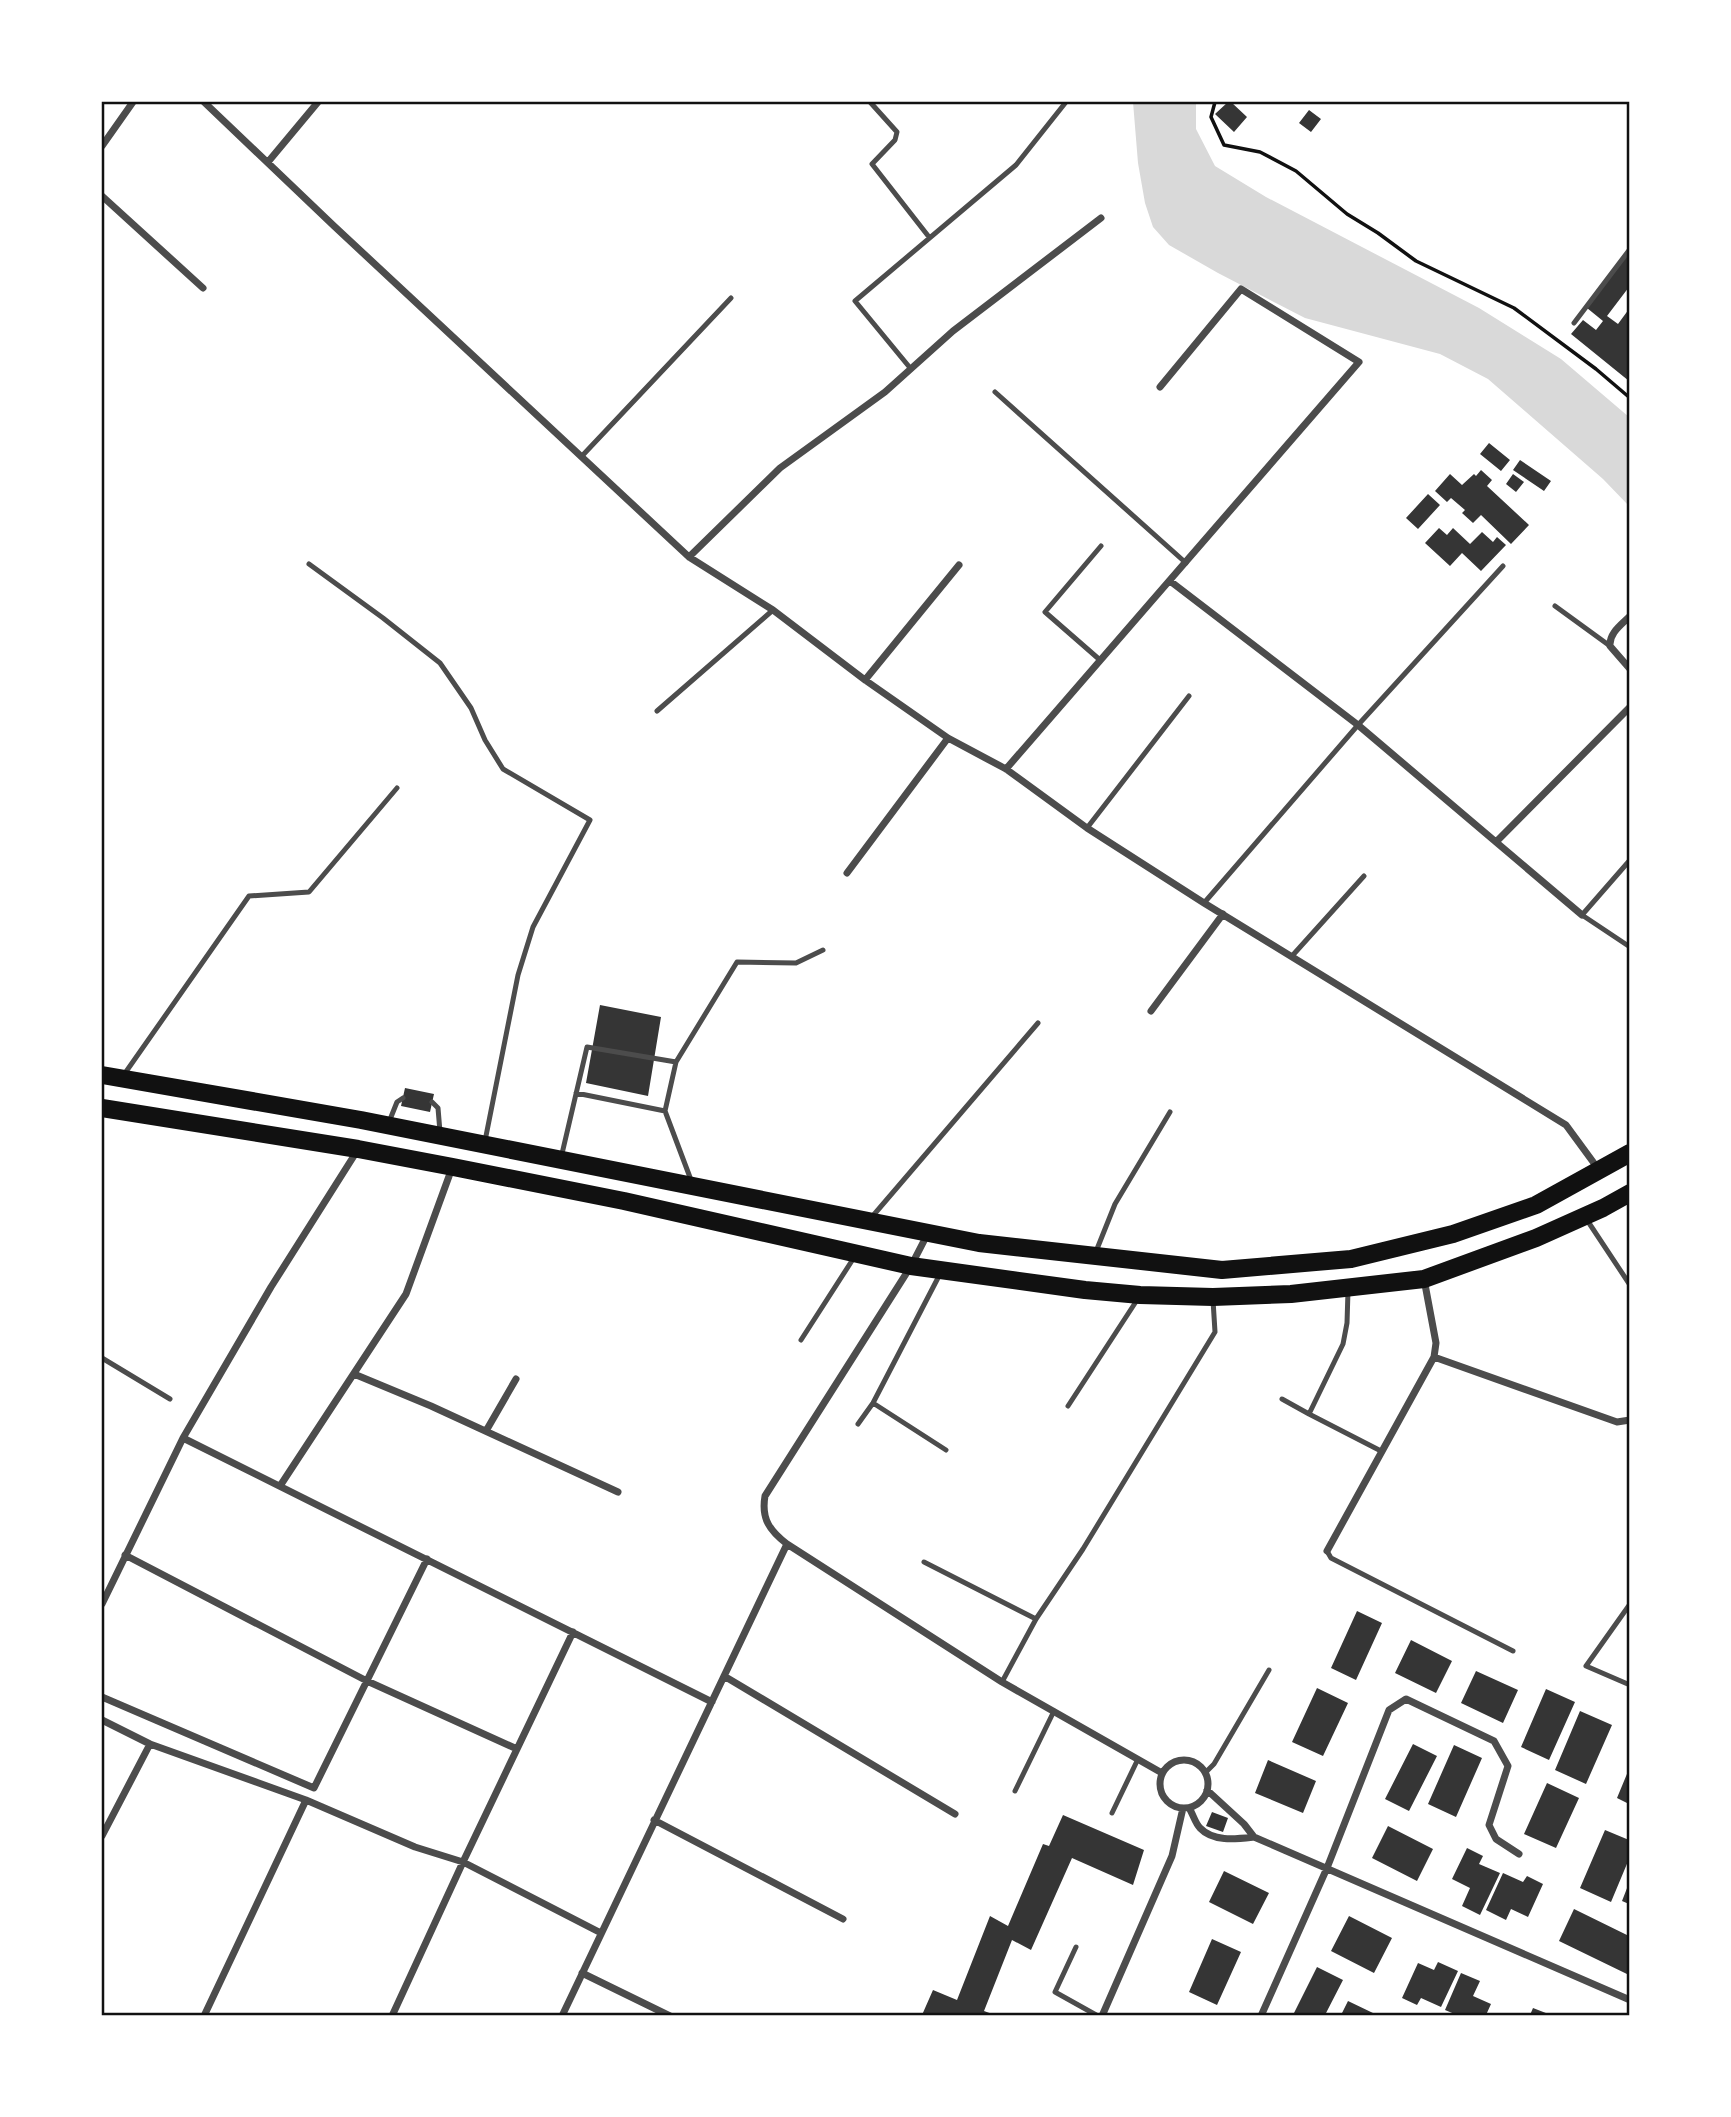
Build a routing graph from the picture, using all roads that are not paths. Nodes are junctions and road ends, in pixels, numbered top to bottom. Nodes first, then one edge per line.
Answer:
1 (133, 102) edge
2 (204, 102) edge
3 (318, 102) edge
4 (870, 102) edge
5 (1066, 102) edge
6 (102, 146) edge
7 (268, 162) junction
8 (102, 196) edge
9 (1101, 218) dead end
10 (929, 237) junction
11 (1629, 249) edge
12 (203, 288) dead end
13 (731, 298) dead end
14 (1573, 323) dead end
15 (911, 369) junction
16 (1160, 387) dead end
17 (995, 392) dead end
18 (582, 457) junction
19 (1101, 546) dead end
20 (689, 557) junction
21 (1186, 563) junction
22 (309, 564) dead end
23 (959, 565) dead end
24 (1503, 566) dead end
25 (1170, 581) junction
26 (1555, 606) dead end
27 (773, 610) junction
28 (1629, 616) edge
29 (1610, 646) junction
30 (1100, 660) junction
31 (1629, 669) edge
32 (865, 680) junction
33 (1189, 696) dead end
34 (1629, 706) edge
35 (657, 711) dead end
36 (1358, 725) junction
37 (948, 738) junction
38 (1006, 769) junction
39 (397, 788) dead end
40 (1087, 828) junction
41 (1496, 842) junction
42 (1629, 860) edge
43 (847, 873) dead end
44 (1364, 876) dead end
45 (1204, 903) junction
46 (1223, 914) junction
47 (1582, 915) junction
48 (1629, 947) edge
49 (823, 950) dead end
50 (1292, 956) junction
51 (1151, 1011) dead end
52 (1038, 1023) dead end
53 (676, 1062) junction
54 (102, 1075) edge
55 (121, 1079) junction
56 (576, 1093) junction
57 (403, 1098) dead end
58 (432, 1102) dead end
59 (102, 1108) edge
60 (665, 1111) junction
61 (1171, 1112) dead end
62 (388, 1126) junction
63 (440, 1136) junction
64 (485, 1144) junction
65 (358, 1149) junction
66 (1629, 1153) edge
67 (560, 1161) junction
68 (453, 1167) junction
69 (1600, 1171) junction
70 (694, 1187) junction
71 (1629, 1193) edge
72 (1585, 1216) junction
73 (869, 1221) junction
74 (927, 1234) junction
75 (857, 1253) junction
76 (1094, 1256) junction
77 (911, 1266) junction
78 (941, 1271) junction
79 (1424, 1279) junction
80 (1629, 1284) edge
81 (1348, 1287) junction
82 (1140, 1295) junction
83 (1213, 1297) junction
84 (801, 1340) dead end
85 (1434, 1357) junction
86 (102, 1358) edge
87 (354, 1374) junction
88 (516, 1379) dead end
89 (170, 1399) dead end
90 (1282, 1399) dead end
91 (873, 1403) junction
92 (1068, 1406) dead end
93 (188, 1410) dead end
94 (197, 1414) junction
95 (1309, 1414) junction
96 (1629, 1420) edge
97 (858, 1424) dead end
98 (486, 1431) junction
99 (183, 1438) junction
100 (946, 1450) dead end
101 (1381, 1451) junction
102 (280, 1486) junction
103 (618, 1492) dead end
104 (787, 1544) junction
105 (1327, 1551) joint
106 (125, 1555) junction
107 (427, 1559) junction
108 (924, 1562) dead end
109 (102, 1604) edge
110 (1629, 1604) edge
111 (1035, 1619) junction
112 (573, 1632) junction
113 (1513, 1651) dead end
114 (1269, 1670) dead end
115 (724, 1676) junction
116 (367, 1681) junction
117 (1002, 1682) junction
118 (1629, 1685) edge
119 (102, 1697) edge
120 (712, 1702) junction
121 (1054, 1712) junction
122 (102, 1720) edge
123 (150, 1744) junction
124 (517, 1749) junction
125 (1138, 1759) junction
126 (1162, 1773) junction
127 (1205, 1773) junction
128 (1207, 1790) junction
129 (1015, 1791) dead end
130 (306, 1800) junction
131 (1186, 1808) junction
132 (1112, 1813) dead end
133 (956, 1814) dead end
134 (654, 1819) junction
135 (102, 1836) edge
136 (1254, 1837) junction
137 (1519, 1854) dead end
138 (463, 1861) junction
139 (1327, 1868) junction
140 (843, 1920) dead end
141 (601, 1933) junction
142 (1076, 1947) dead end
143 (582, 1973) junction
144 (1629, 2000) edge
145 (204, 2015) edge
146 (392, 2015) edge
147 (562, 2015) edge
148 (670, 2015) edge
149 (1100, 2015) edge
150 (1261, 2015) edge

1 - 6 street
2 - 7 street
3 - 7 street
4 - 10 lane
5 - 10 lane
7 - 18 street
8 - 12 street
9 - 15 street
10 - 15 lane
11 - 14 lane
13 - 18 lane
15 - 20 street
16 - 21 street
17 - 21 lane
18 - 20 street
19 - 30 lane
20 - 27 street
21 - 25 street
22 - 64 lane
23 - 32 street
24 - 36 lane
25 - 30 street
25 - 36 street
26 - 29 lane
27 - 32 street
27 - 35 lane
28 - 29 street
29 - 31 street
30 - 38 street
32 - 37 street
33 - 40 lane
34 - 41 street
36 - 41 street
36 - 45 lane
37 - 38 street
37 - 43 street
38 - 40 street
39 - 55 lane
40 - 45 street
41 - 47 street
42 - 47 lane
44 - 50 lane
45 - 46 street
46 - 50 street
46 - 51 street
47 - 48 lane
49 - 53 lane
50 - 69 street
52 - 73 lane
53 - 56 lane
53 - 60 lane
54 - 55 highway
55 - 62 highway
56 - 60 lane
56 - 67 lane
57 - 62 lane
58 - 63 lane
59 - 65 highway
60 - 70 lane
61 - 76 lane
62 - 63 highway
63 - 64 highway
64 - 67 highway
65 - 68 highway
65 - 94 street
66 - 69 highway
67 - 70 highway
68 - 75 highway
68 - 87 street
69 - 76 highway
70 - 73 highway
71 - 72 highway
72 - 79 highway
72 - 80 lane
73 - 74 highway
74 - 76 highway
74 - 77 street
75 - 77 highway
75 - 84 lane
77 - 78 highway
77 - 104 street
78 - 82 highway
78 - 91 lane
79 - 81 highway
79 - 85 street
81 - 83 highway
81 - 95 lane
82 - 83 highway
82 - 92 lane
83 - 111 lane
85 - 96 street
85 - 101 street
86 - 89 lane
87 - 98 street
87 - 102 street
88 - 98 street
90 - 95 lane
91 - 97 lane
91 - 100 lane
93 - 94 lane
94 - 99 street
95 - 101 lane
98 - 103 street
99 - 102 street
99 - 106 street
101 - 105 street
102 - 107 street
104 - 115 street
104 - 117 street
105 - 113 lane
106 - 109 street
106 - 116 street
107 - 112 street
107 - 116 street
108 - 111 lane
110 - 118 lane
111 - 117 lane
112 - 120 street
112 - 124 street
114 - 127 lane
115 - 120 street
115 - 133 street
116 - 119 street
116 - 124 street
117 - 121 street
120 - 134 street
121 - 125 street
121 - 129 lane
122 - 123 street
123 - 130 street
123 - 135 street
124 - 138 street
125 - 126 street
125 - 132 lane
126 - 127 street
126 - 131 street
127 - 128 street
128 - 131 street
128 - 136 street
130 - 138 street
130 - 145 street
131 - 136 street
131 - 149 street
134 - 140 street
134 - 141 street
136 - 139 street
137 - 139 street
138 - 141 street
138 - 146 street
139 - 144 street
139 - 150 street
141 - 143 street
142 - 149 lane
143 - 147 street
143 - 148 street

